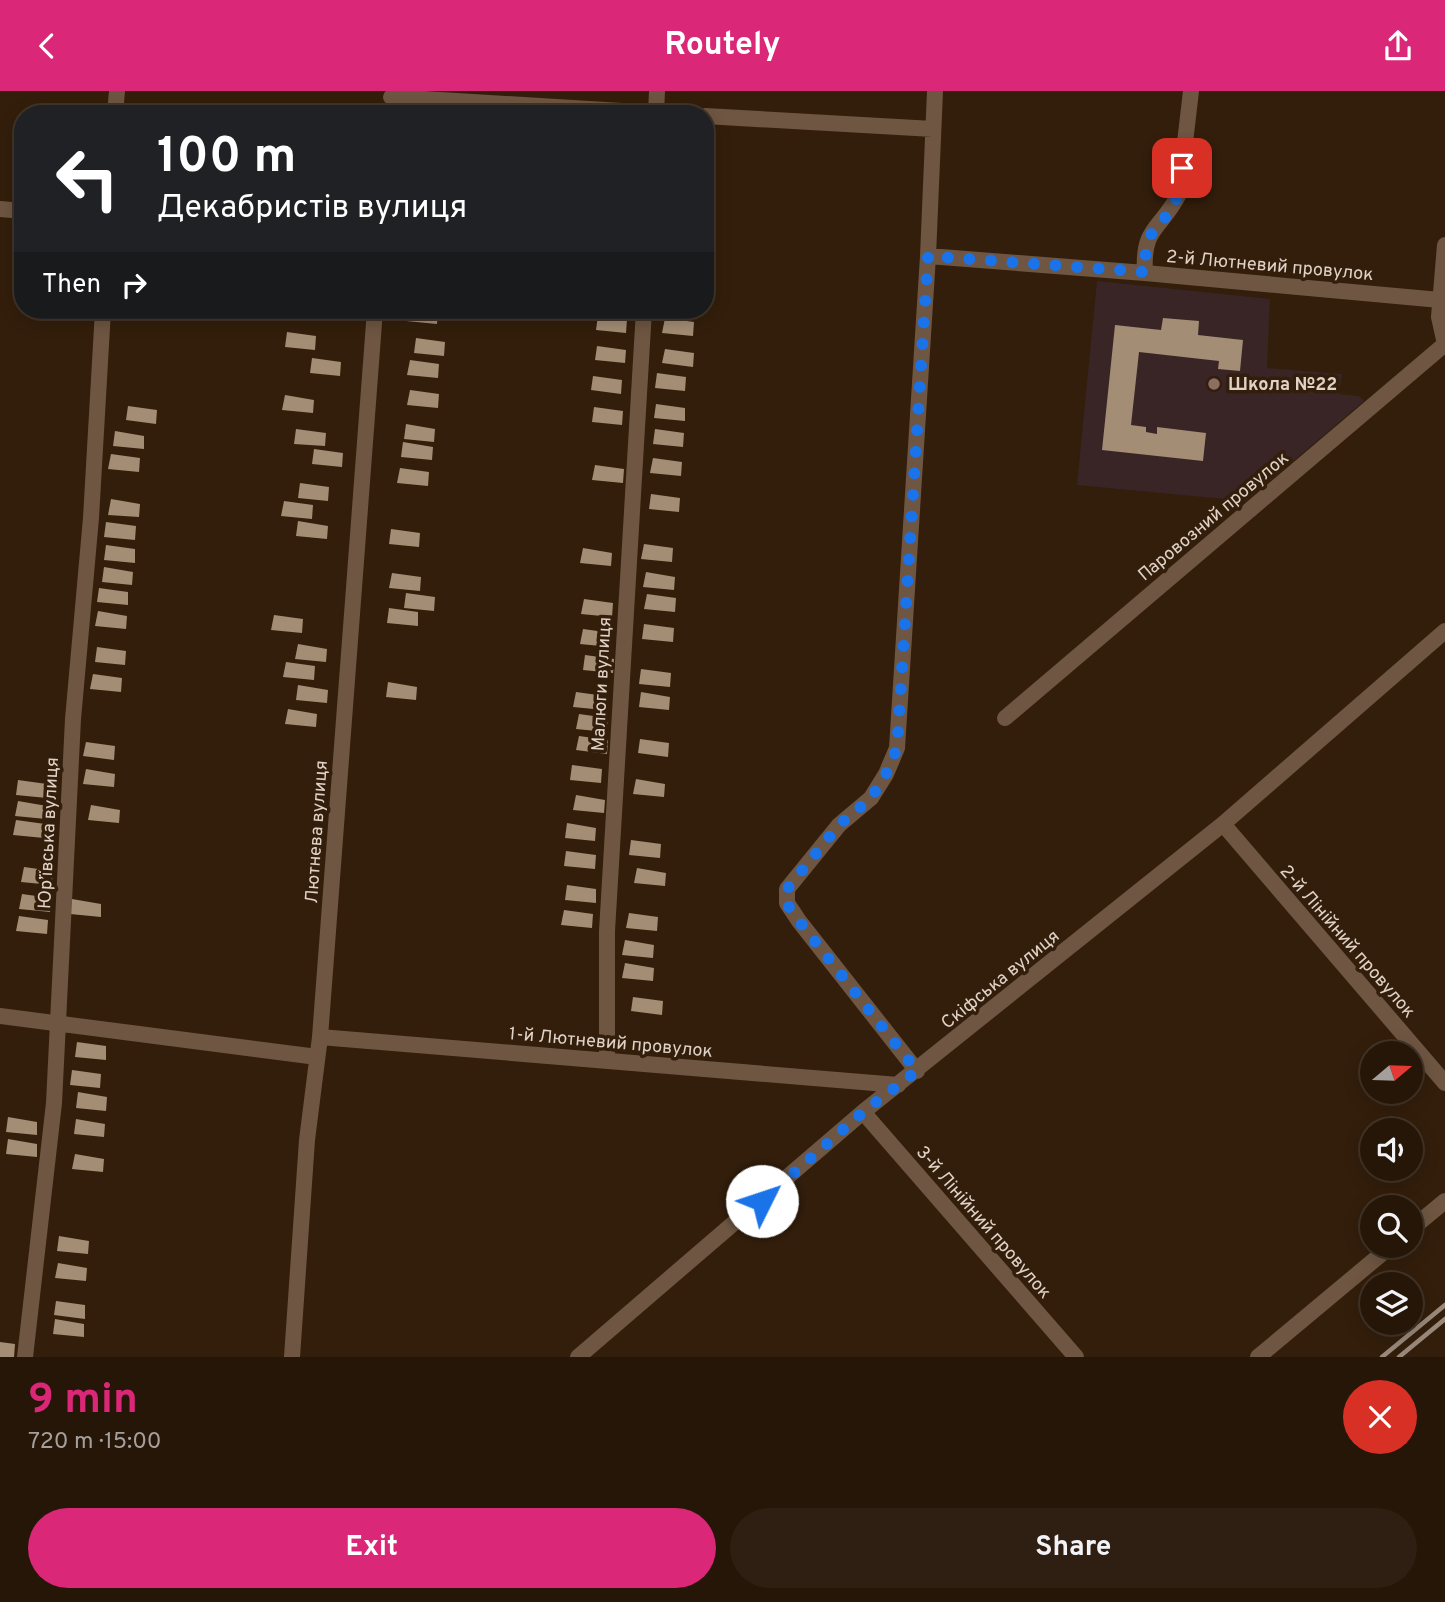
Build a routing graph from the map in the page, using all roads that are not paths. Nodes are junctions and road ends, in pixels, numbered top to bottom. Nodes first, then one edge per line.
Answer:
1 (934, 91) edge
2 (1191, 91) edge
3 (390, 101) edge
4 (479, 105) edge
5 (714, 117) edge
6 (933, 129) junction
7 (1445, 245) edge
8 (928, 256) junction
9 (1146, 272) junction
10 (1440, 300) junction
11 (102, 319) edge
12 (374, 319) edge
13 (643, 319) edge
14 (1445, 344) edge
15 (1445, 631) edge
16 (1005, 718) dead end
17 (1223, 824) junction
18 (0, 1016) edge
19 (59, 1023) junction
20 (320, 1037) junction
21 (317, 1057) junction
22 (607, 1061) junction
23 (917, 1071) junction
24 (1445, 1083) edge
25 (898, 1085) junction
26 (863, 1112) junction
27 (1445, 1201) edge
28 (1423, 1219) edge
29 (1377, 1258) edge
30 (25, 1357) edge
31 (292, 1357) edge
32 (578, 1357) edge
33 (1076, 1357) edge
34 (1258, 1357) edge

1 - 6 street
2 - 9 street
3 - 4 street
5 - 6 street
6 - 8 street
7 - 10 street
8 - 9 street, 2-й Лютневий провулок
8 - 23 street
9 - 10 street, 2-й Лютневий провулок
10 - 14 street
11 - 19 street, Юр’ївська вулиця
12 - 20 street, Лютнева вулиця
13 - 22 street, Малюги вулиця
14 - 16 street, Паровозний провулок
15 - 17 street, Скіфська вулиця
17 - 23 street, Скіфська вулиця
17 - 24 street, 2-й Лінійний провулок
18 - 19 street
19 - 21 street
19 - 30 street, Юр’ївська вулиця
20 - 21 street, Лютнева вулиця
20 - 22 street, 1-й Лютневий провулок
21 - 31 street, Лютнева вулиця
22 - 25 street, 1-й Лютневий провулок
23 - 25 street, Скіфська вулиця
25 - 26 street, Скіфська вулиця
26 - 32 street, Скіфська вулиця
26 - 33 street, 3-й Лінійний провулок
27 - 28 street
29 - 34 street

